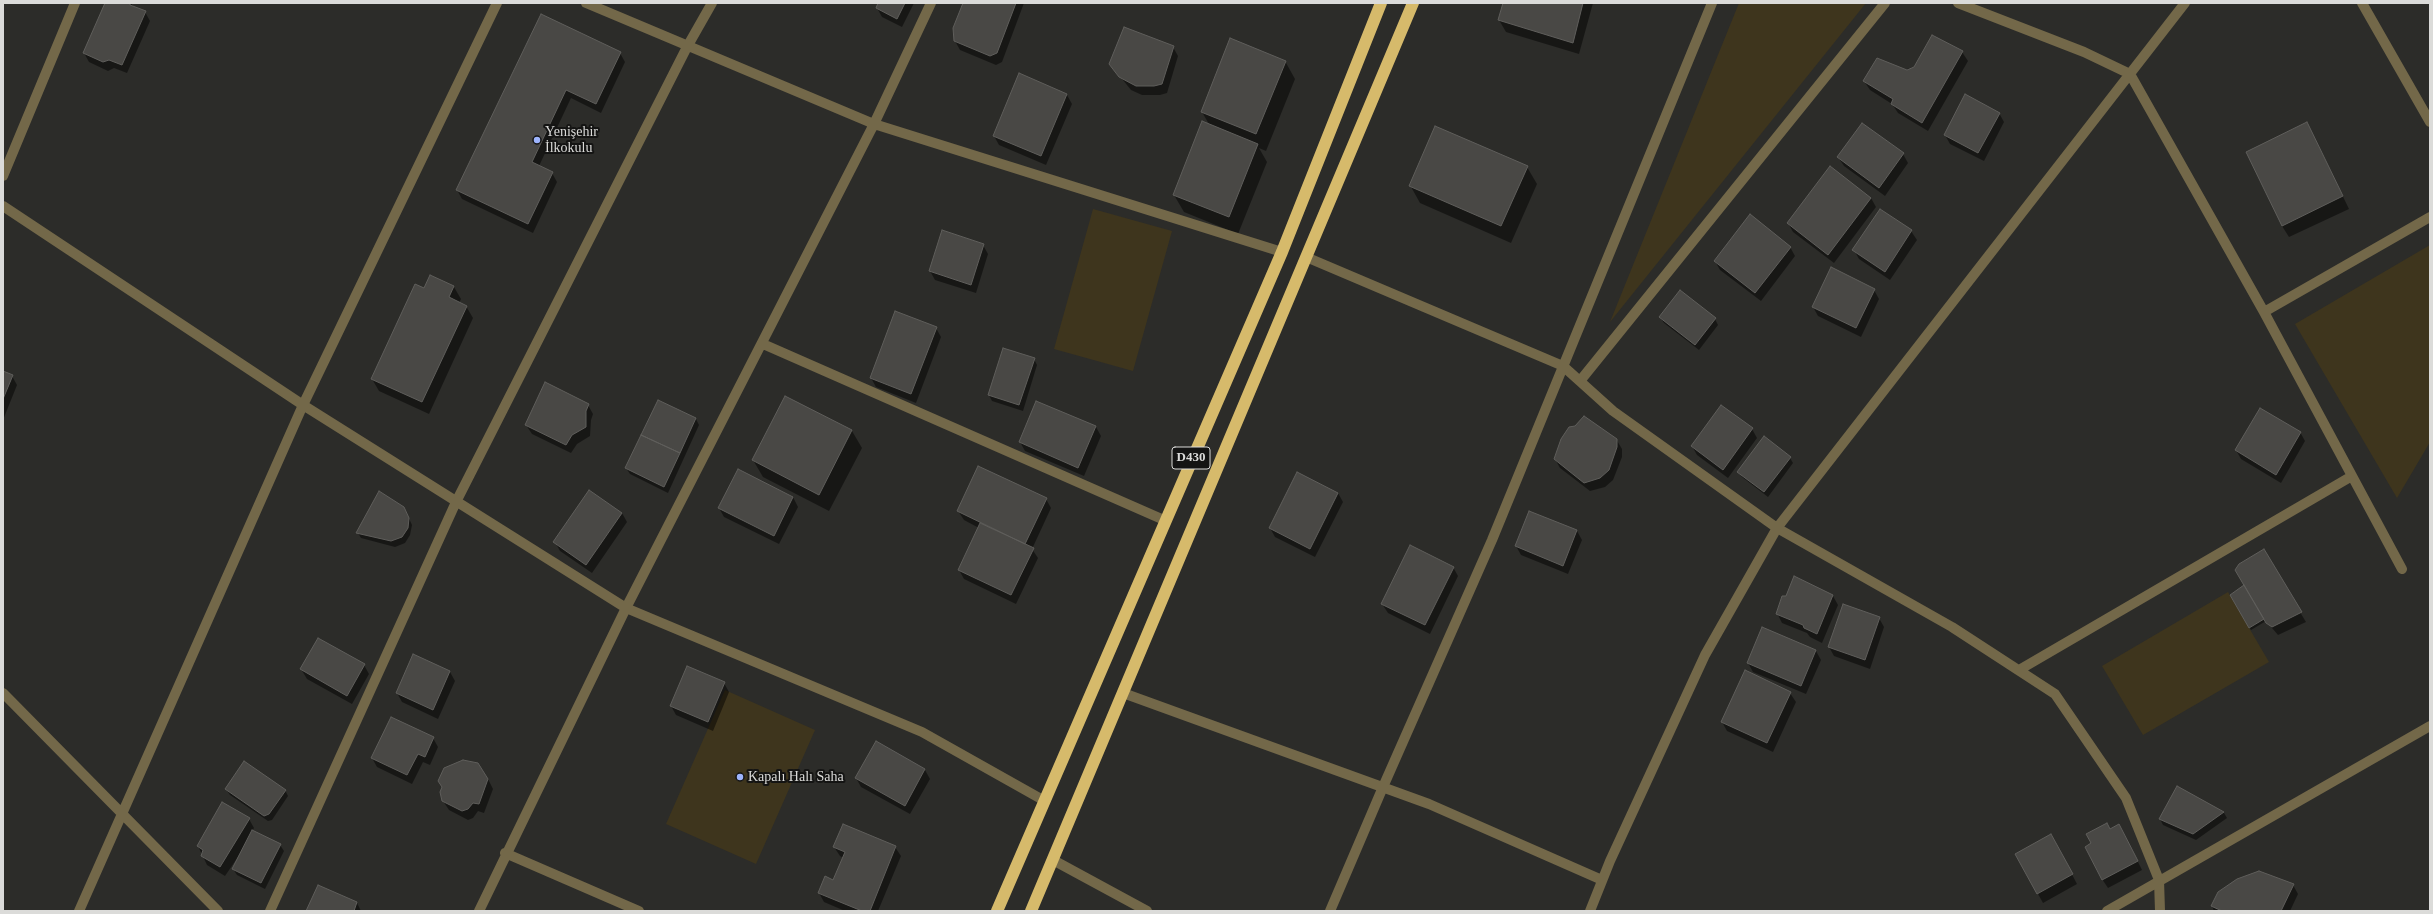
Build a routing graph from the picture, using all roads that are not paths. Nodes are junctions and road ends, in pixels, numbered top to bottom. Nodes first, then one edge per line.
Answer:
1 (75, 3) edge
2 (496, 3) edge
3 (586, 3) edge
4 (712, 3) edge
5 (931, 3) edge
6 (1381, 3) edge
7 (1413, 3) edge
8 (1712, 3) edge
9 (1885, 3) edge
10 (1958, 3) edge
11 (2185, 3) edge
12 (2362, 3) edge
13 (687, 47) junction
14 (2130, 74) junction
15 (2430, 122) edge
16 (874, 124) junction
17 (3, 176) edge
18 (3, 206) edge
19 (2430, 218) edge
20 (1282, 252) junction
21 (1306, 257) junction
22 (2264, 312) junction
23 (763, 344) junction
24 (1563, 366) junction
25 (1580, 381) junction
26 (303, 405) junction
27 (2352, 476) junction
28 (456, 502) junction
29 (1164, 520) junction
30 (1777, 528) junction
31 (2402, 569) dead end
32 (626, 608) junction
33 (2019, 670) junction
34 (3, 693) edge
35 (1123, 693) junction
36 (2430, 726) edge
37 (1383, 787) junction
38 (1043, 800) junction
39 (122, 814) junction
40 (505, 853) junction
41 (1053, 860) junction
42 (1602, 880) junction
43 (2159, 880) junction
44 (79, 911) edge
45 (218, 911) edge
46 (270, 911) edge
47 (479, 911) edge
48 (639, 911) edge
49 (997, 911) edge
50 (1031, 911) edge
51 (1147, 911) edge
52 (1330, 911) edge
53 (1590, 911) edge
54 (2107, 911) edge
55 (2160, 911) edge

1 - 17 street
2 - 26 street
3 - 13 street
4 - 13 street
5 - 16 street
6 - 20 highway, D430
7 - 21 highway, D430
8 - 24 street
9 - 25 street
10 - 14 street
11 - 14 street
12 - 15 street
13 - 16 street
13 - 28 street
14 - 22 street
14 - 30 street
16 - 20 street
16 - 23 street
18 - 26 street
19 - 22 street
20 - 29 highway, D430
21 - 24 street
21 - 35 highway, D430
22 - 27 street
23 - 29 street
23 - 32 street
24 - 25 street
24 - 37 street
25 - 30 street
26 - 28 street
26 - 39 street
27 - 31 street
27 - 33 street
28 - 32 street
28 - 46 street
29 - 38 highway, D430
30 - 33 street
30 - 42 street
32 - 38 street
32 - 40 street
33 - 43 street
34 - 39 street
35 - 37 street
35 - 41 highway, D430
36 - 43 street
37 - 42 street
37 - 52 street
38 - 49 highway, D430
39 - 44 street
39 - 45 street
40 - 47 street
40 - 48 street
41 - 50 highway, D430
41 - 51 street
42 - 53 street
43 - 54 street
43 - 55 street

